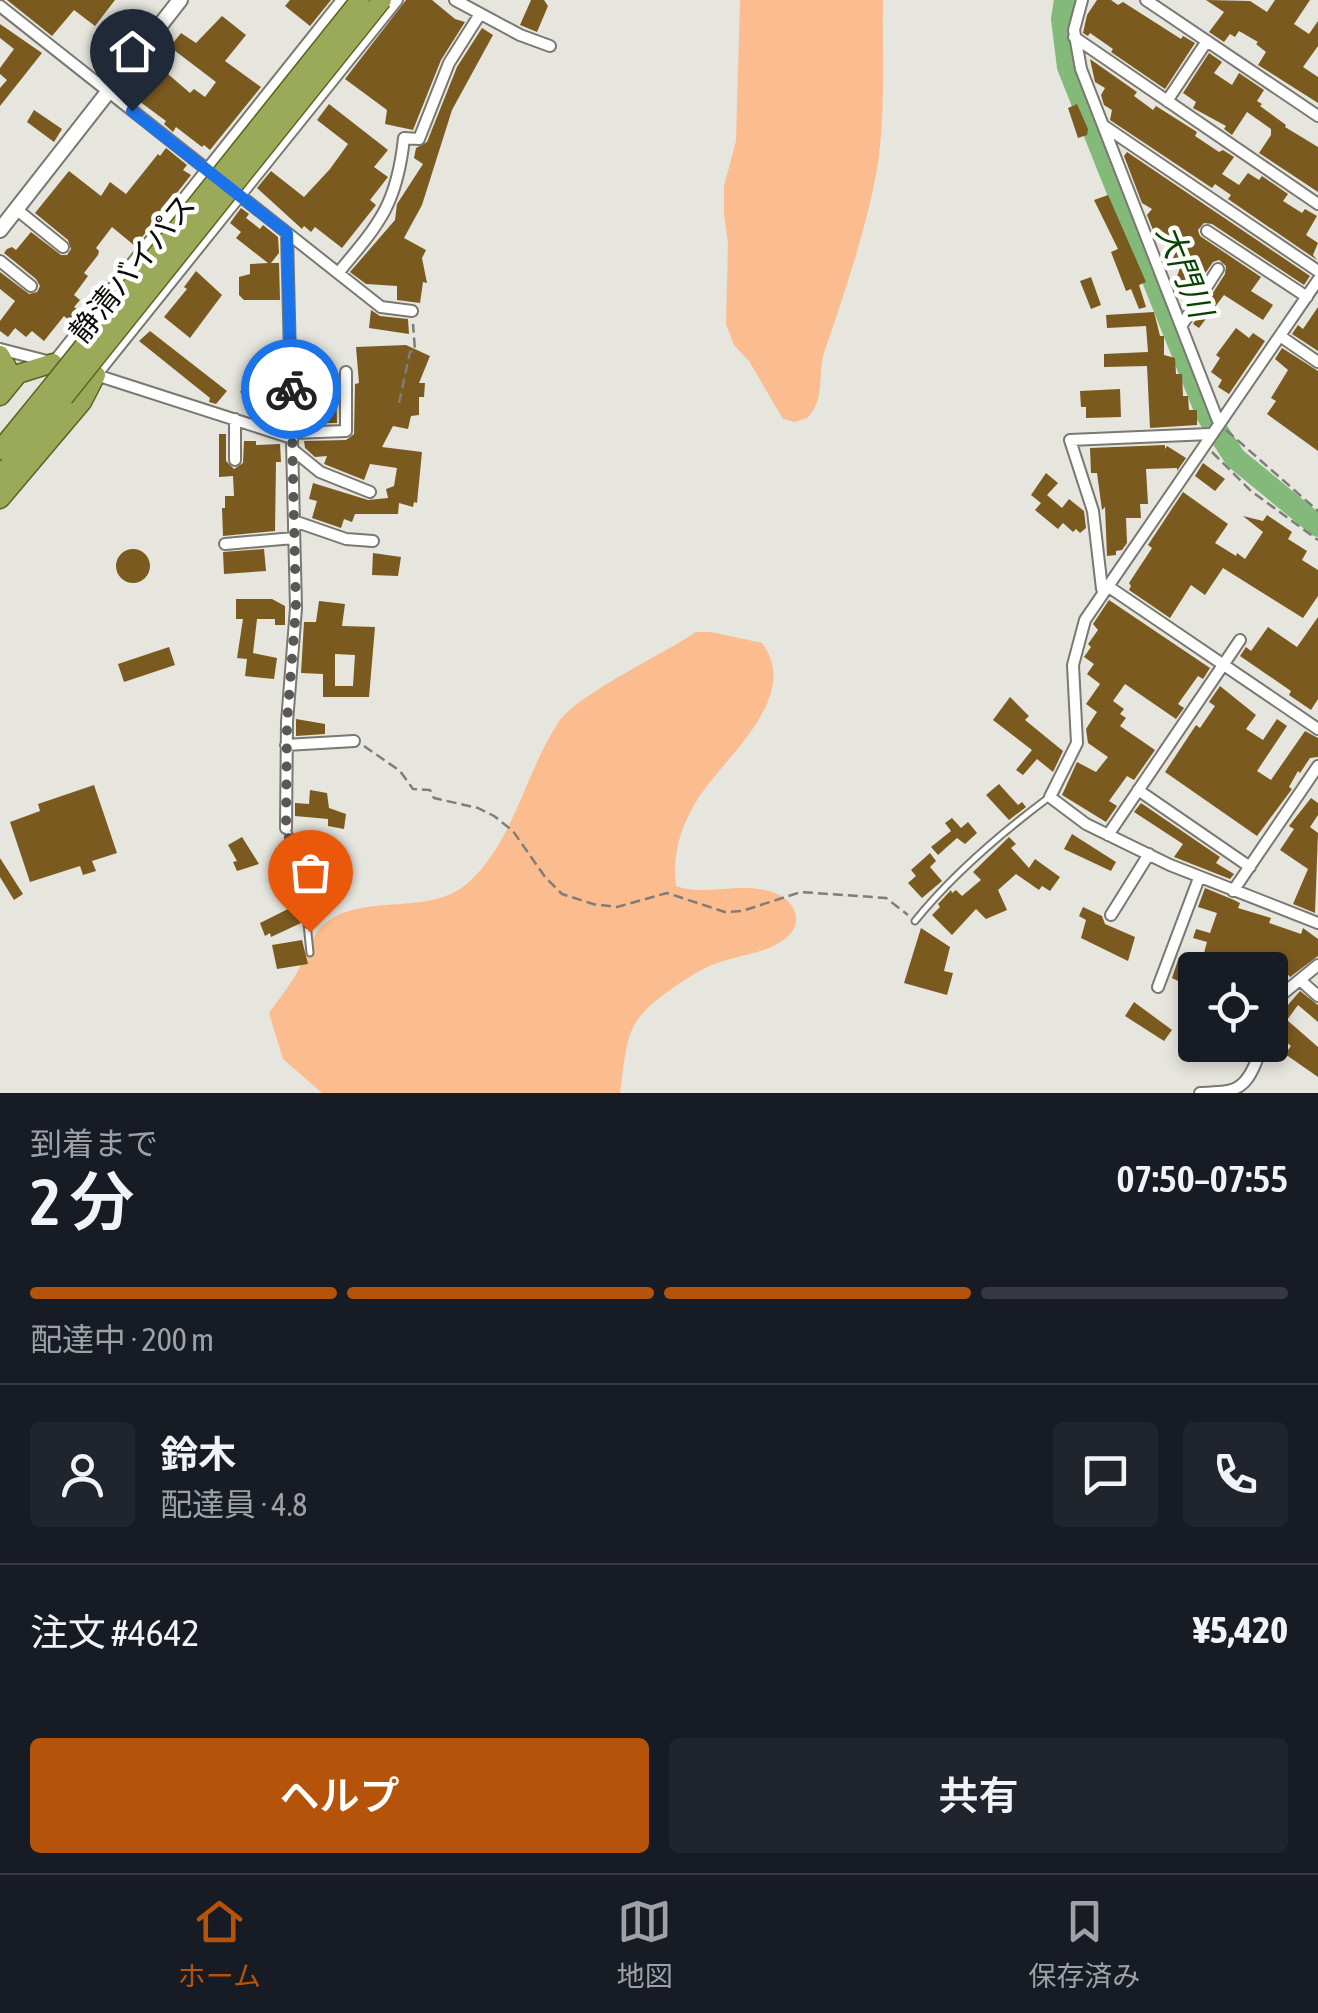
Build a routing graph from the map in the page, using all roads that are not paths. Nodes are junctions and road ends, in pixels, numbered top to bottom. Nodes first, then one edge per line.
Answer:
1 (180, 0) edge
2 (342, 0) edge
3 (360, 0) edge
4 (382, 0) edge
5 (397, 0) edge
6 (455, 0) edge
7 (1082, 0) edge
8 (1146, 0) edge
9 (0, 6) edge
10 (480, 14) junction
11 (1074, 37) junction
12 (1206, 41) junction
13 (550, 46) dead end
14 (108, 91) junction
15 (1167, 101) junction
16 (1318, 116) edge
17 (1103, 126) junction
18 (206, 169) junction
19 (241, 196) junction
20 (1318, 204) edge
21 (16, 209) junction
22 (0, 230) edge
23 (1206, 231) dead end
24 (287, 233) junction
25 (64, 247) dead end
26 (0, 260) edge
27 (1218, 269) dead end
28 (1318, 271) edge
29 (338, 273) junction
30 (1318, 280) edge
31 (31, 286) dead end
32 (1312, 295) edge
33 (412, 312) road end
34 (1182, 325) junction
35 (1280, 336) junction
36 (0, 352) edge
37 (1318, 362) edge
38 (53, 363) junction
39 (346, 372) dead end
40 (96, 374) junction
41 (58, 391) junction
42 (1, 394) edge
43 (234, 419) junction
44 (1218, 421) junction
45 (1207, 438) junction
46 (292, 440) junction
47 (0, 450) edge
48 (235, 460) dead end
49 (0, 476) edge
50 (370, 492) dead end
51 (0, 499) edge
52 (294, 520) junction
53 (294, 538) junction
54 (373, 541) dead end
55 (224, 544) dead end
56 (1106, 584) junction
57 (1099, 596) junction
58 (1240, 640) dead end
59 (1223, 664) junction
60 (1318, 728) edge
61 (354, 741) road end
62 (286, 745) junction
63 (1318, 766) edge
64 (1138, 790) junction
65 (1050, 797) junction
66 (286, 828) joint
67 (1108, 834) junction
68 (1149, 854) junction
69 (1250, 866) junction
70 (1199, 878) junction
71 (1233, 891) junction
72 (1111, 915) dead end
73 (915, 921) road end
74 (1318, 923) edge
75 (310, 953) dead end
76 (1318, 965) edge
77 (1300, 980) junction
78 (1158, 986) dead end
79 (1288, 990) edge
80 (1318, 996) edge
81 (1255, 1062) edge
82 (1200, 1093) edge

1 - 14 street
2 - 18 street
3 - 41 highway, 静清バイパス, bridge
4 - 41 highway, 静清バイパス, bridge
5 - 19 street
6 - 10 street
7 - 11 street
8 - 12 street
9 - 14 street
10 - 13 street
10 - 29 street
11 - 15 street
11 - 17 street
12 - 15 street
12 - 16 street
14 - 18 street
14 - 21 street
15 - 20 street
17 - 28 street
17 - 34 street
18 - 19 street
18 - 38 street
19 - 24 street
19 - 40 street
21 - 22 street
21 - 25 street
23 - 32 street
24 - 29 street
24 - 46 street
26 - 31 street
27 - 34 street
29 - 33 street
30 - 32 street
32 - 35 street
34 - 44 street
35 - 37 street
35 - 44 street
36 - 38 street
36 - 42 highway
38 - 40 street
38 - 42 highway
39 - 46 street
40 - 43 street
40 - 51 highway
41 - 47 highway, 静清バイパス
41 - 49 highway, 静清バイパス
43 - 46 street
43 - 48 street
44 - 45 street
45 - 56 street
45 - 57 street
46 - 50 street
46 - 52 street
52 - 53 street
52 - 54 street
53 - 55 street
53 - 62 street
56 - 57 street
56 - 59 street
57 - 65 street
58 - 59 street
59 - 60 street
59 - 64 street
61 - 62 street
62 - 66 street
63 - 69 street
64 - 67 street
64 - 69 street
65 - 67 street
65 - 73 lane
66 - 75 lane
67 - 68 street
68 - 70 street
68 - 72 street
69 - 71 street
70 - 71 street
70 - 78 street
71 - 74 street
76 - 77 street
77 - 79 street
77 - 80 street
81 - 82 street

